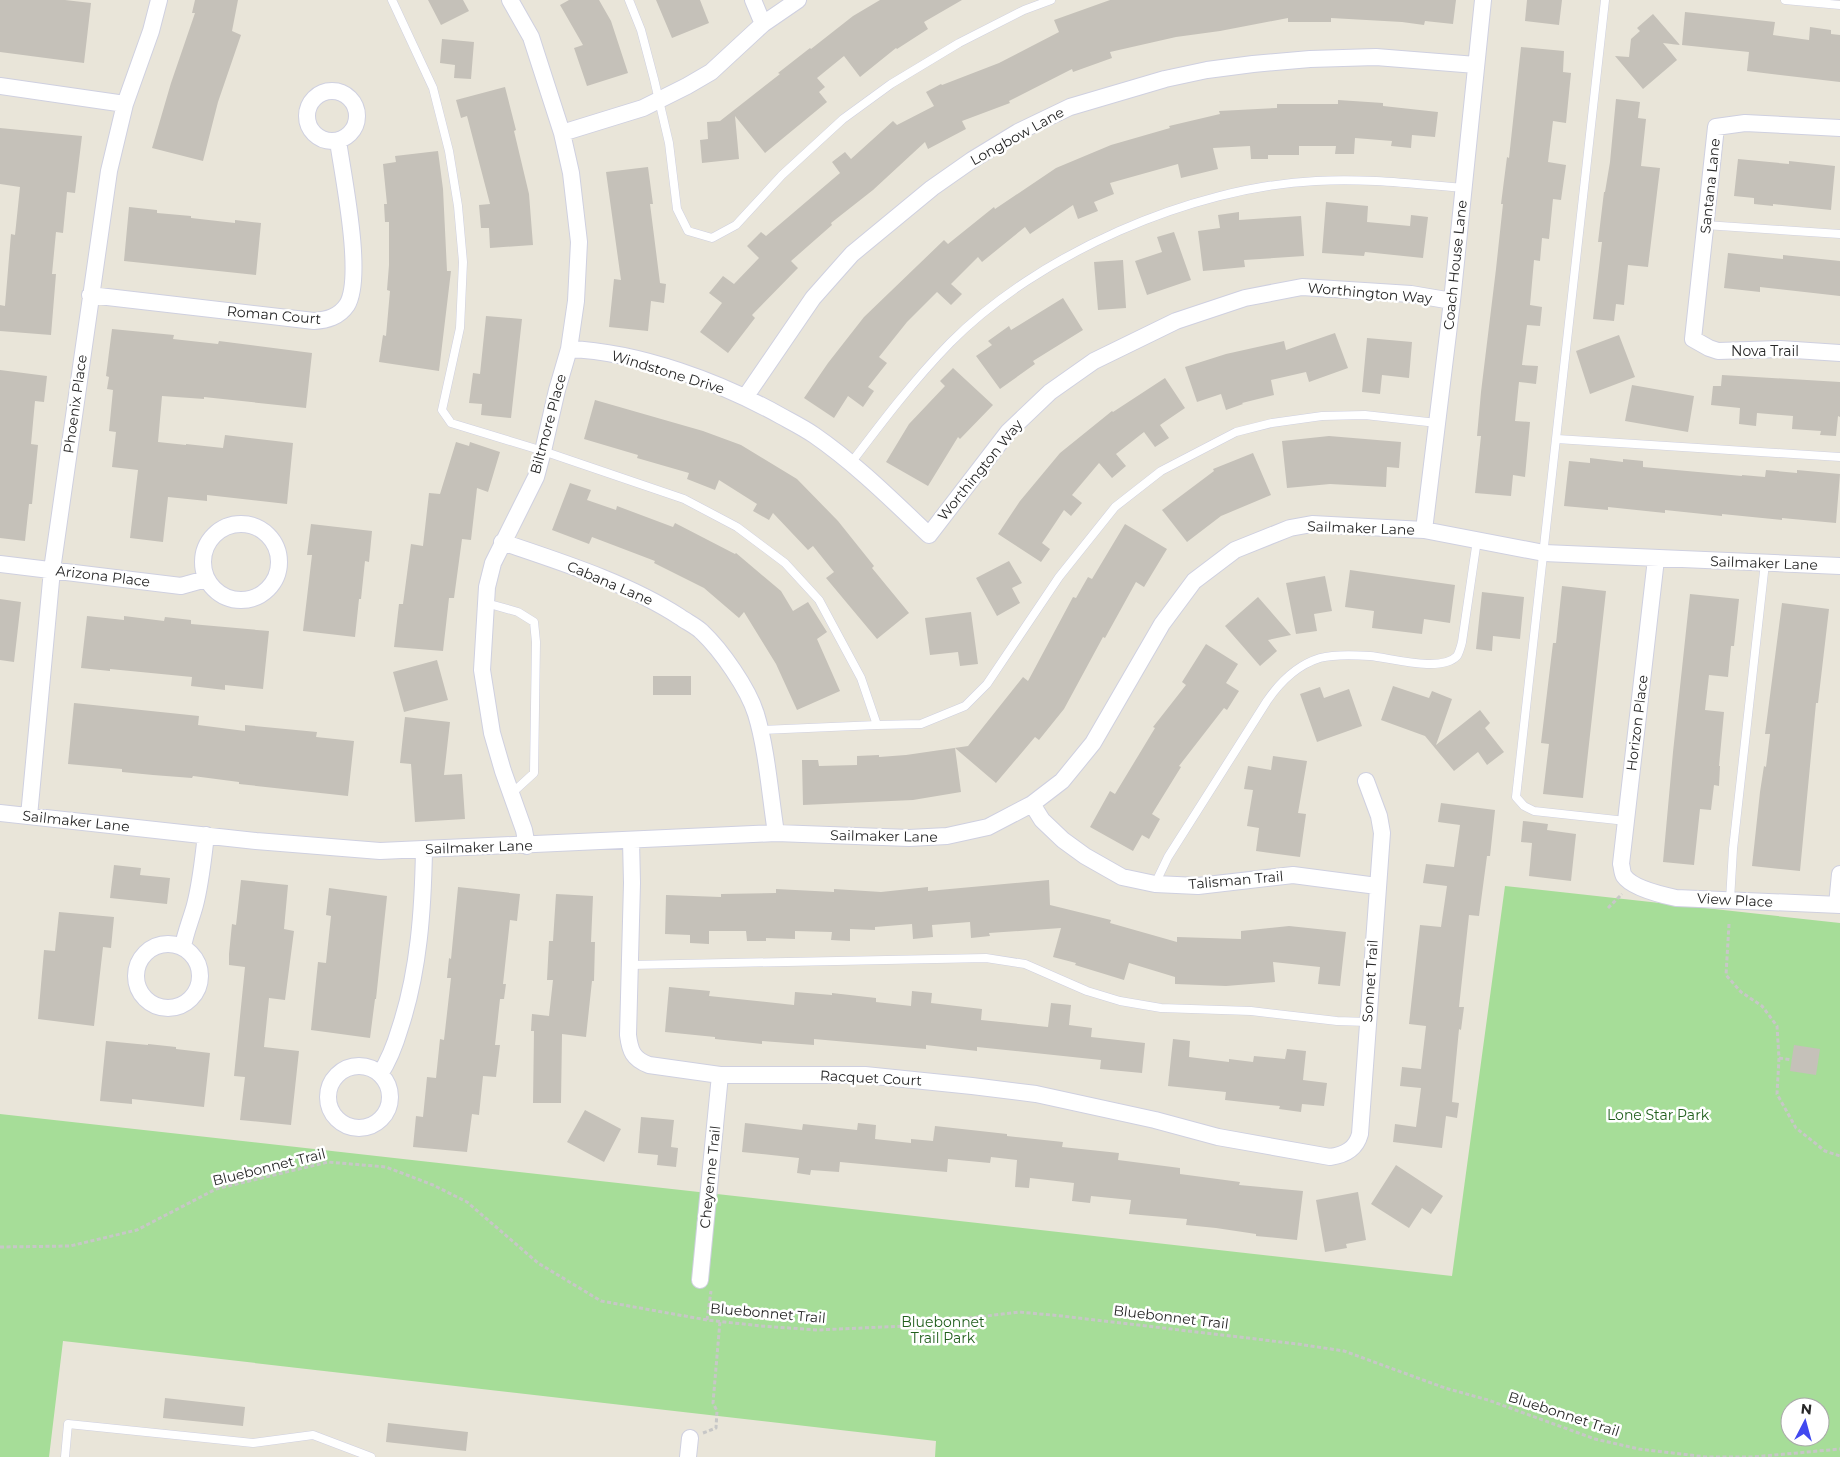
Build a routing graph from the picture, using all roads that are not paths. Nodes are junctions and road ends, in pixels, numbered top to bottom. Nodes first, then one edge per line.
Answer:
1 (159, 0) edge
2 (392, 0) edge
3 (510, 0) edge
4 (629, 0) edge
5 (753, 0) edge
6 (798, 0) edge
7 (1051, 0) edge
8 (1483, 0) edge
9 (1605, 0) edge
10 (1785, 0) edge
11 (1840, 5) edge
12 (763, 24) junction
13 (1476, 65) junction
14 (0, 86) edge
15 (658, 100) junction
16 (125, 104) junction
17 (1840, 128) edge
18 (562, 133) junction
19 (338, 141) dead end
20 (1464, 188) junction
21 (1705, 225) junction
22 (1840, 234) edge
23 (90, 295) junction
24 (1452, 300) junction
25 (1693, 339) joint
26 (569, 349) junction
27 (1840, 354) edge
28 (746, 396) junction
29 (1437, 423) junction
30 (1557, 439) junction
31 (543, 451) junction
32 (1840, 457) edge
33 (851, 463) junction
34 (1424, 530) junction
35 (929, 534) joint
36 (1477, 540) junction
37 (502, 542) junction
38 (1544, 553) junction
39 (1656, 559) junction
40 (1766, 563) junction
41 (0, 564) edge
42 (1840, 566) edge
43 (52, 570) junction
44 (206, 579) junction
45 (486, 603) junction
46 (877, 725) junction
47 (760, 730) junction
48 (1366, 781) dead end
49 (511, 794) junction
50 (1032, 804) junction
51 (0, 812) edge
52 (29, 816) junction
53 (1626, 822) junction
54 (776, 833) junction
55 (206, 835) junction
56 (631, 840) junction
57 (527, 846) junction
58 (424, 849) junction
59 (1840, 874) edge
60 (1155, 884) junction
61 (1632, 884) joint
62 (1377, 886) junction
63 (1730, 900) junction
64 (1838, 905) edge
65 (183, 947) junction
66 (630, 965) junction
67 (1368, 1022) junction
68 (380, 1074) dead end
69 (720, 1075) junction
70 (1322, 1155) joint
71 (700, 1280) road end
72 (690, 1438) road end
73 (65, 1457) edge
74 (371, 1457) edge
75 (688, 1457) edge

1 - 16 street, Phoenix Place
2 - 31 lane
3 - 18 street, Biltmore Place
4 - 15 lane
5 - 12 street
6 - 12 street
7 - 15 lane
8 - 13 street, Coach House Lane
9 - 30 lane
10 - 11 lane
12 - 15 street
13 - 20 street, Coach House Lane
13 - 28 street, Longbow Lane
14 - 16 street
15 - 18 street
16 - 23 street, Phoenix Place
17 - 21 street, Santana Lane
18 - 26 street, Biltmore Place
19 - 23 street, Roman Court
20 - 24 street, Coach House Lane
20 - 33 lane
21 - 22 lane
21 - 25 street, Santana Lane
23 - 43 street, Phoenix Place
24 - 29 street, Coach House Lane
24 - 35 street, Worthington Way
25 - 27 street, Nova Trail
26 - 28 street, Windstone Drive
26 - 31 street, Biltmore Place
28 - 33 street, Windstone Drive
29 - 34 street, Coach House Lane
29 - 46 lane
30 - 32 lane
30 - 38 lane
31 - 37 street, Biltmore Place
31 - 46 lane
33 - 35 street, Windstone Drive
34 - 36 street, Sailmaker Lane
34 - 50 street, Sailmaker Lane
36 - 38 street, Sailmaker Lane
36 - 60 lane
37 - 45 street, Biltmore Place
37 - 47 street, Cabana Lane
38 - 39 street, Sailmaker Lane
38 - 53 lane
39 - 40 street, Sailmaker Lane
39 - 53 street, Horizon Place
40 - 42 street, Sailmaker Lane
40 - 63 lane
41 - 43 street, Arizona Place
43 - 44 street, Arizona Place
43 - 52 street, Phoenix Place
44 - 44 street
45 - 49 street, Biltmore Place
45 - 49 lane
46 - 47 lane
47 - 54 street, Cabana Lane
48 - 62 street, Sonnet Trail
49 - 57 street, Biltmore Place
50 - 54 street, Sailmaker Lane
50 - 60 street, Talisman Trail
51 - 52 street, Sailmaker Lane
52 - 55 street, Sailmaker Lane
53 - 61 street, Horizon Place
54 - 56 street, Sailmaker Lane
55 - 58 street, Sailmaker Lane
55 - 65 street
56 - 57 street, Sailmaker Lane
56 - 66 street, Racquet Court
57 - 58 street, Sailmaker Lane
58 - 68 street
59 - 64 street
60 - 62 street, Talisman Trail
61 - 63 street, View Place
62 - 67 street, Sonnet Trail
63 - 64 street, View Place
65 - 65 street
66 - 67 lane
66 - 69 street, Racquet Court
67 - 70 street, Sonnet Trail
69 - 70 street, Racquet Court
69 - 71 street, Cheyenne Trail
72 - 75 street
73 - 74 lane

